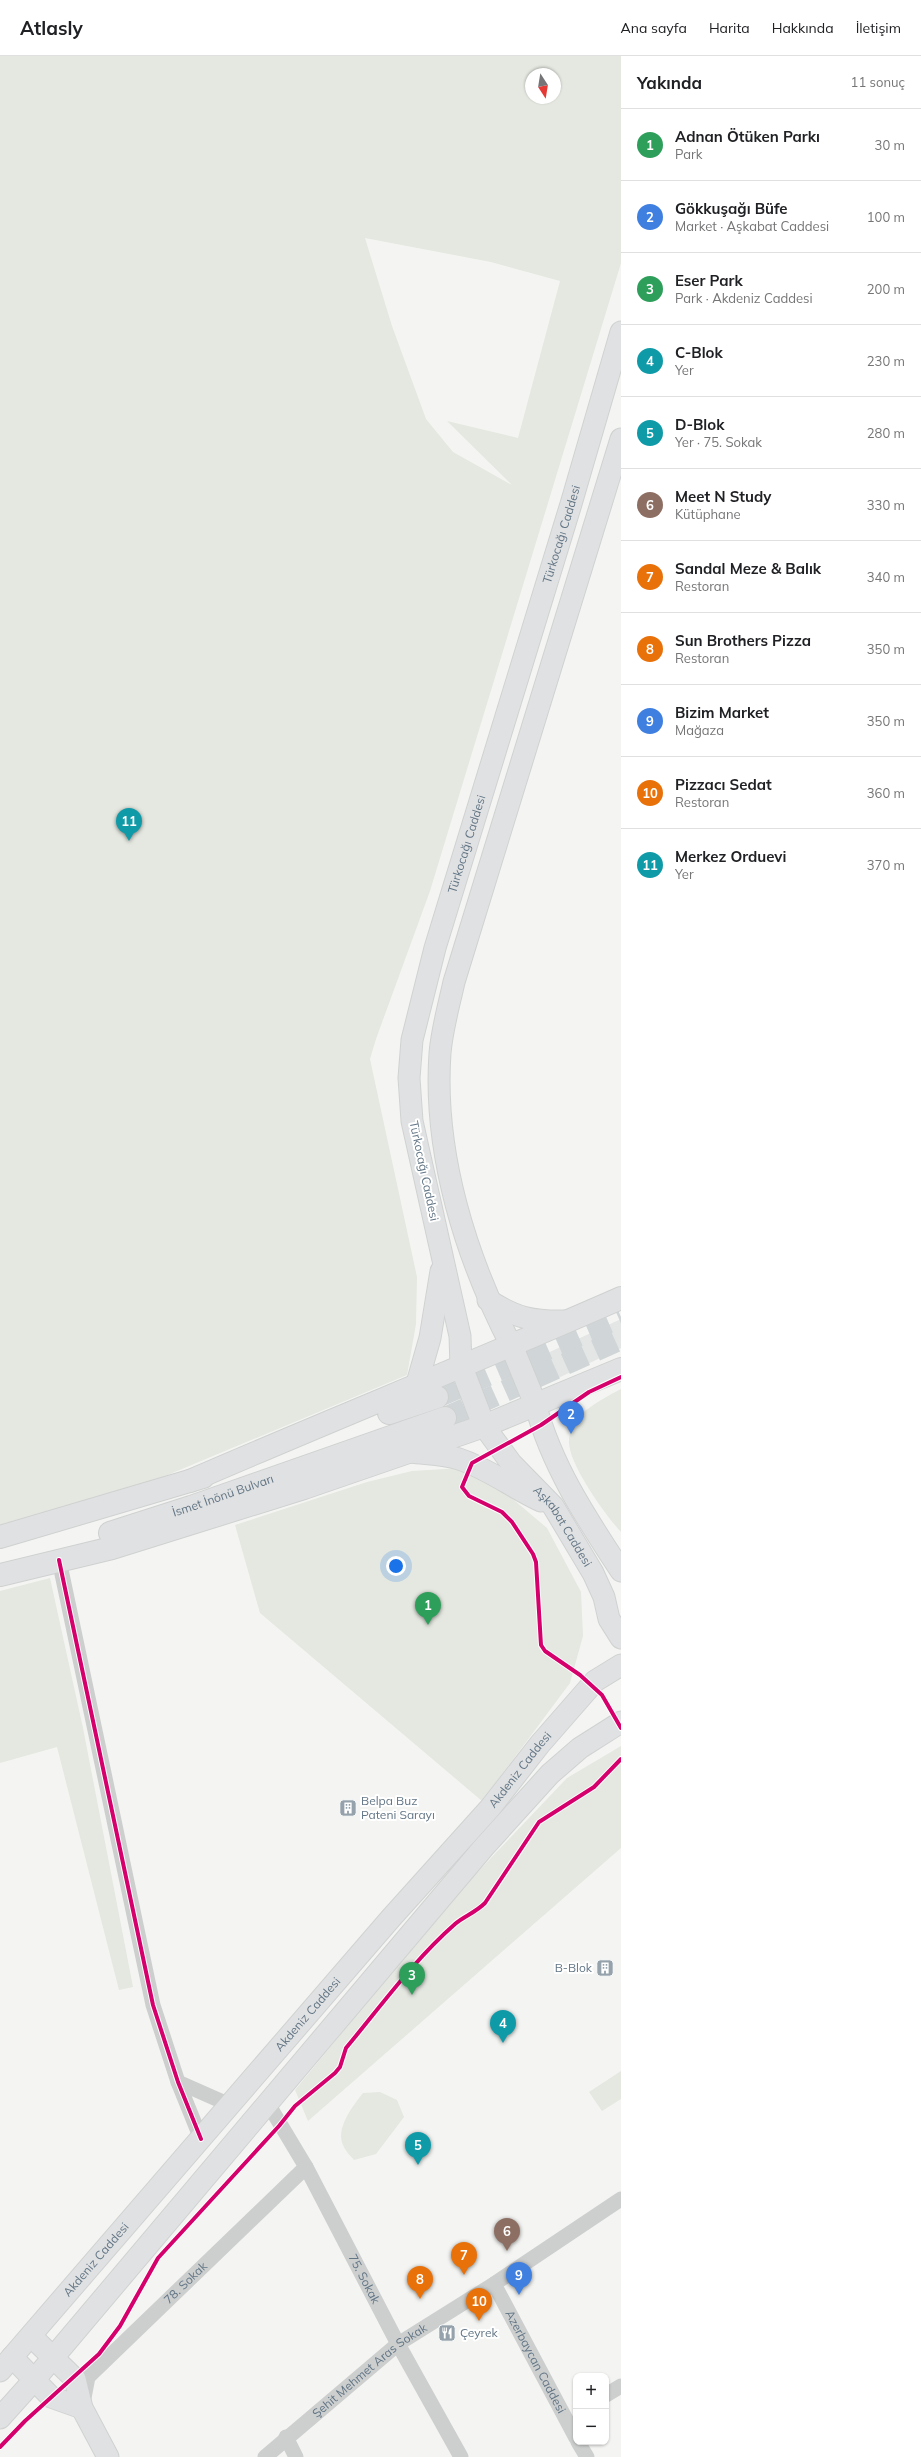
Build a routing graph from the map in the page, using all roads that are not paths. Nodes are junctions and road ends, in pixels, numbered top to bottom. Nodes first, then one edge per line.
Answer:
1 (621, 332) edge
2 (621, 439) edge
3 (592, 532) junction
4 (562, 533) junction
5 (585, 554) junction
6 (555, 555) junction
7 (442, 1260) junction
8 (621, 1298) edge
9 (488, 1300) junction
10 (570, 1321) junction
11 (512, 1347) junction
12 (461, 1366) junction
13 (621, 1369) edge
14 (416, 1388) junction
15 (437, 1397) tunnel mouth
16 (535, 1403) junction
17 (445, 1418) tunnel mouth
18 (484, 1426) junction
19 (411, 1452) junction
20 (190, 1481) junction
21 (553, 1506) junction
22 (0, 1537) edge
23 (59, 1560) junction
24 (0, 1569) edge
25 (621, 1571) edge
26 (0, 1575) edge
27 (621, 1638) edge
28 (621, 1665) edge
29 (621, 1722) edge
30 (178, 2082) junction
31 (267, 2102) junction
32 (230, 2105) junction
33 (201, 2139) junction
34 (306, 2167) junction
35 (621, 2199) edge
36 (494, 2284) junction
37 (31, 2336) junction
38 (398, 2344) junction
39 (54, 2356) junction
40 (6, 2364) edge
41 (35, 2379) junction
42 (621, 2386) edge
43 (609, 2394) edge
44 (82, 2408) junction
45 (0, 2418) edge
46 (571, 2418) edge
47 (286, 2437) junction
48 (580, 2445) edge
49 (108, 2457) edge
50 (265, 2457) edge
51 (296, 2457) edge
52 (460, 2457) edge
53 (587, 2457) edge

1 - 4 main road, Türkocağı Caddesi
2 - 3 main road, Türkocağı Caddesi
3 - 4 main road
3 - 5 main road, Türkocağı Caddesi
4 - 6 main road, Türkocağı Caddesi
5 - 6 main road
5 - 9 main road, Türkocağı Caddesi
6 - 7 main road, Türkocağı Caddesi
7 - 12 main road, Türkocağı Caddesi
7 - 14 main road
8 - 10 main road
9 - 10 main road
9 - 11 main road, Türkocağı Caddesi
10 - 11 main road
11 - 12 main road
11 - 16 main road
12 - 14 main road
12 - 18 main road
13 - 16 main road
14 - 20 main road
15 - 20 main road, İsmet İnönü Bulvarı
16 - 18 main road
16 - 25 main road, Aşkabat Caddesi
17 - 24 main road, İsmet İnönü Bulvarı
18 - 19 main road
18 - 21 main road, Aşkabat Caddesi
19 - 21 main road
19 - 23 main road
20 - 22 main road, İsmet İnönü Bulvarı
21 - 27 main road, Aşkabat Caddesi
23 - 26 main road
23 - 30 street
28 - 32 main road, Akdeniz Caddesi
29 - 31 main road, Akdeniz Caddesi
30 - 32 street
30 - 33 street
31 - 34 street, 75. Sokak
31 - 39 main road, Akdeniz Caddesi
32 - 33 main road, Akdeniz Caddesi
33 - 37 main road, Akdeniz Caddesi
34 - 38 street, 75. Sokak
34 - 44 street, 78. Sokak
35 - 36 street, Şehit Mehmet Aras Sokak
36 - 38 street, Şehit Mehmet Aras Sokak
36 - 46 street, Azerbaycan Caddesi
37 - 39 main road
37 - 40 main road, Akdeniz Caddesi
38 - 47 street, Şehit Mehmet Aras Sokak
38 - 52 street, 75. Sokak
39 - 41 main road, Akdeniz Caddesi
39 - 44 main road
40 - 41 main road
41 - 44 main road
41 - 45 main road, Akdeniz Caddesi
42 - 43 street
44 - 49 main road
47 - 50 street, Şehit Mehmet Aras Sokak
47 - 51 street
48 - 53 street

